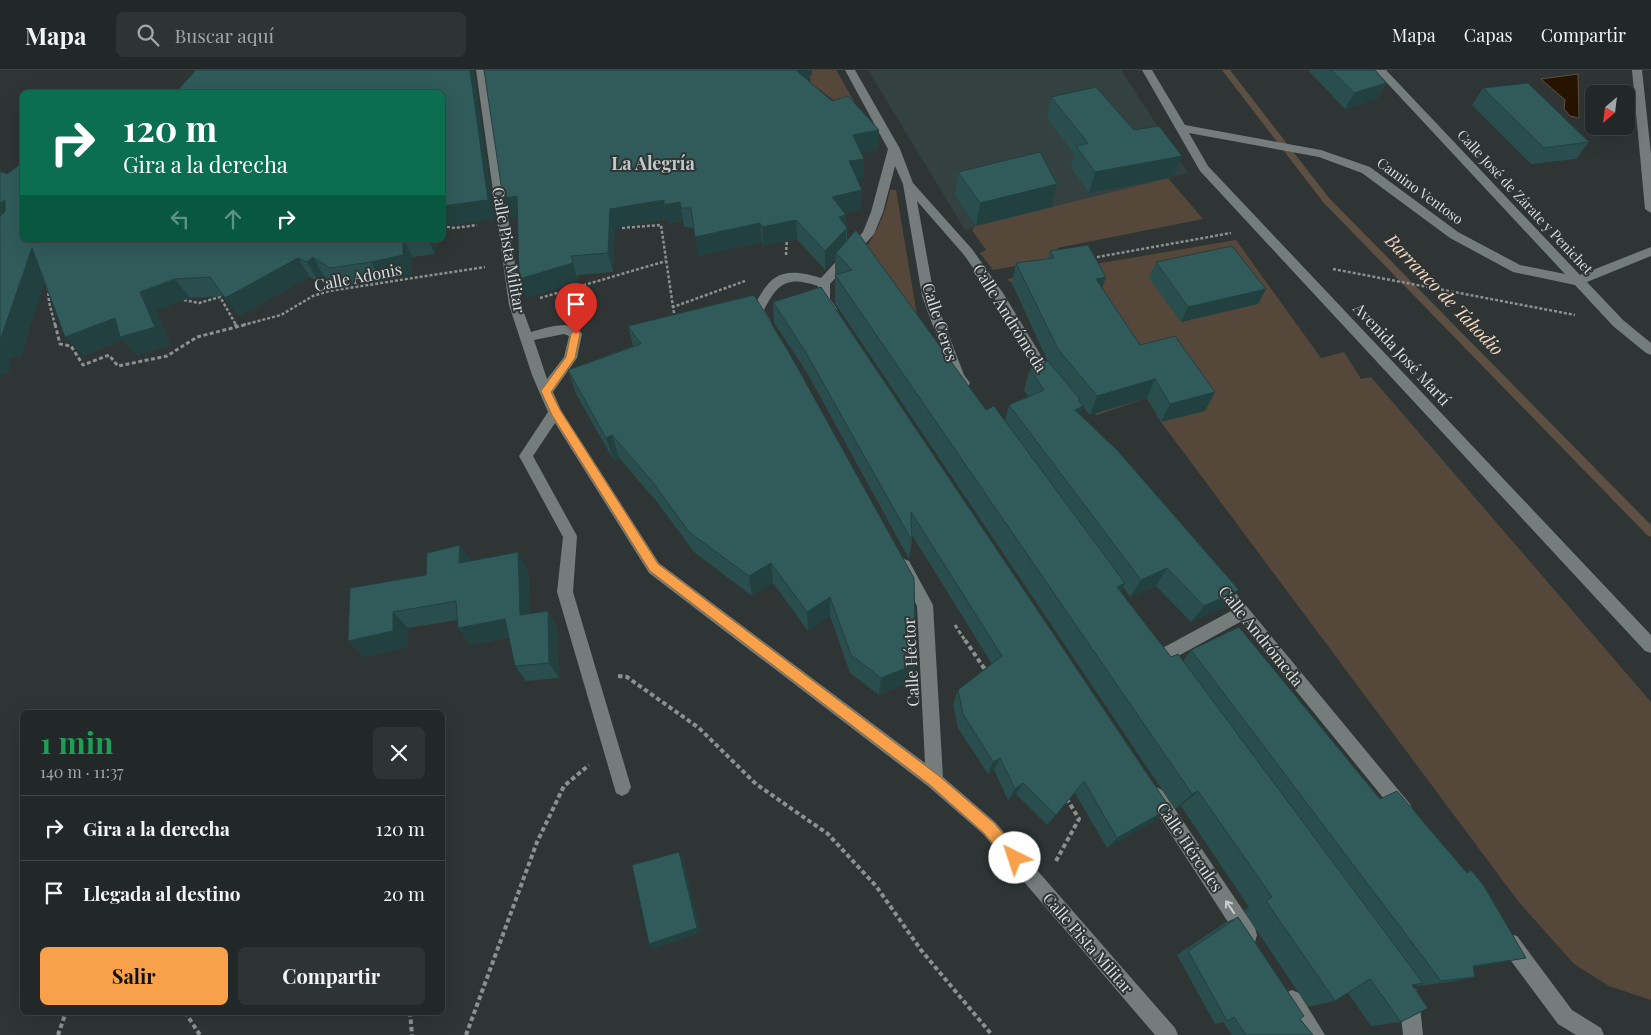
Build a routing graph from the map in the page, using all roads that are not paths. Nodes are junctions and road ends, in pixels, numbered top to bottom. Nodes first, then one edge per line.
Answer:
1 (481, 70) edge
2 (850, 70) edge
3 (1147, 70) edge
4 (1380, 70) edge
5 (1637, 70) edge
6 (1181, 128) junction
7 (894, 149) junction
8 (908, 184) junction
9 (1651, 209) edge
10 (1651, 251) edge
11 (1578, 281) junction
12 (824, 283) junction
13 (841, 324) edge
14 (773, 335) edge
15 (527, 337) junction
16 (1651, 350) edge
17 (546, 391) junction
18 (970, 393) edge
19 (1062, 394) edge
20 (555, 412) junction
21 (897, 554) edge
22 (1211, 575) edge
23 (1242, 613) junction
24 (1151, 640) edge
25 (1651, 646) edge
26 (1162, 656) junction
27 (1174, 672) edge
28 (935, 781) junction
29 (1150, 786) edge
30 (622, 787) dead end
31 (1413, 820) edge
32 (1500, 931) edge
33 (1254, 944) edge
34 (1282, 985) edge
35 (1403, 986) edge
36 (1168, 1035) edge
37 (1315, 1035) edge
38 (1413, 1035) edge
39 (1594, 1035) edge

1 - 15 street, Calle Pista Militar
2 - 7 street, Calle Andrómeda
3 - 6 street, Avenida José Martí
4 - 11 street, Calle José de Zárate y Penichet
5 - 9 street
6 - 11 street, Camino Ventoso
6 - 25 street, Avenida José Martí
7 - 8 street, Calle Andrómeda
7 - 12 street
8 - 18 street, Calle Ceres
8 - 19 street, Calle Andrómeda
10 - 11 street
11 - 16 street, Calle José de Zárate y Penichet
12 - 13 street
12 - 14 street
15 - 17 street, Calle Pista Militar
15 - 17 street
17 - 20 street, Calle Pista Militar
20 - 28 street, Calle Pista Militar
20 - 30 street
21 - 28 street, Calle Héctor
22 - 23 street, Calle Andrómeda
23 - 26 street
23 - 31 street, Calle Andrómeda
24 - 26 street
26 - 27 street
28 - 36 street, Calle Pista Militar
33 -> 29 street, Calle Hércules
32 - 39 street
34 - 37 street
35 - 38 street

